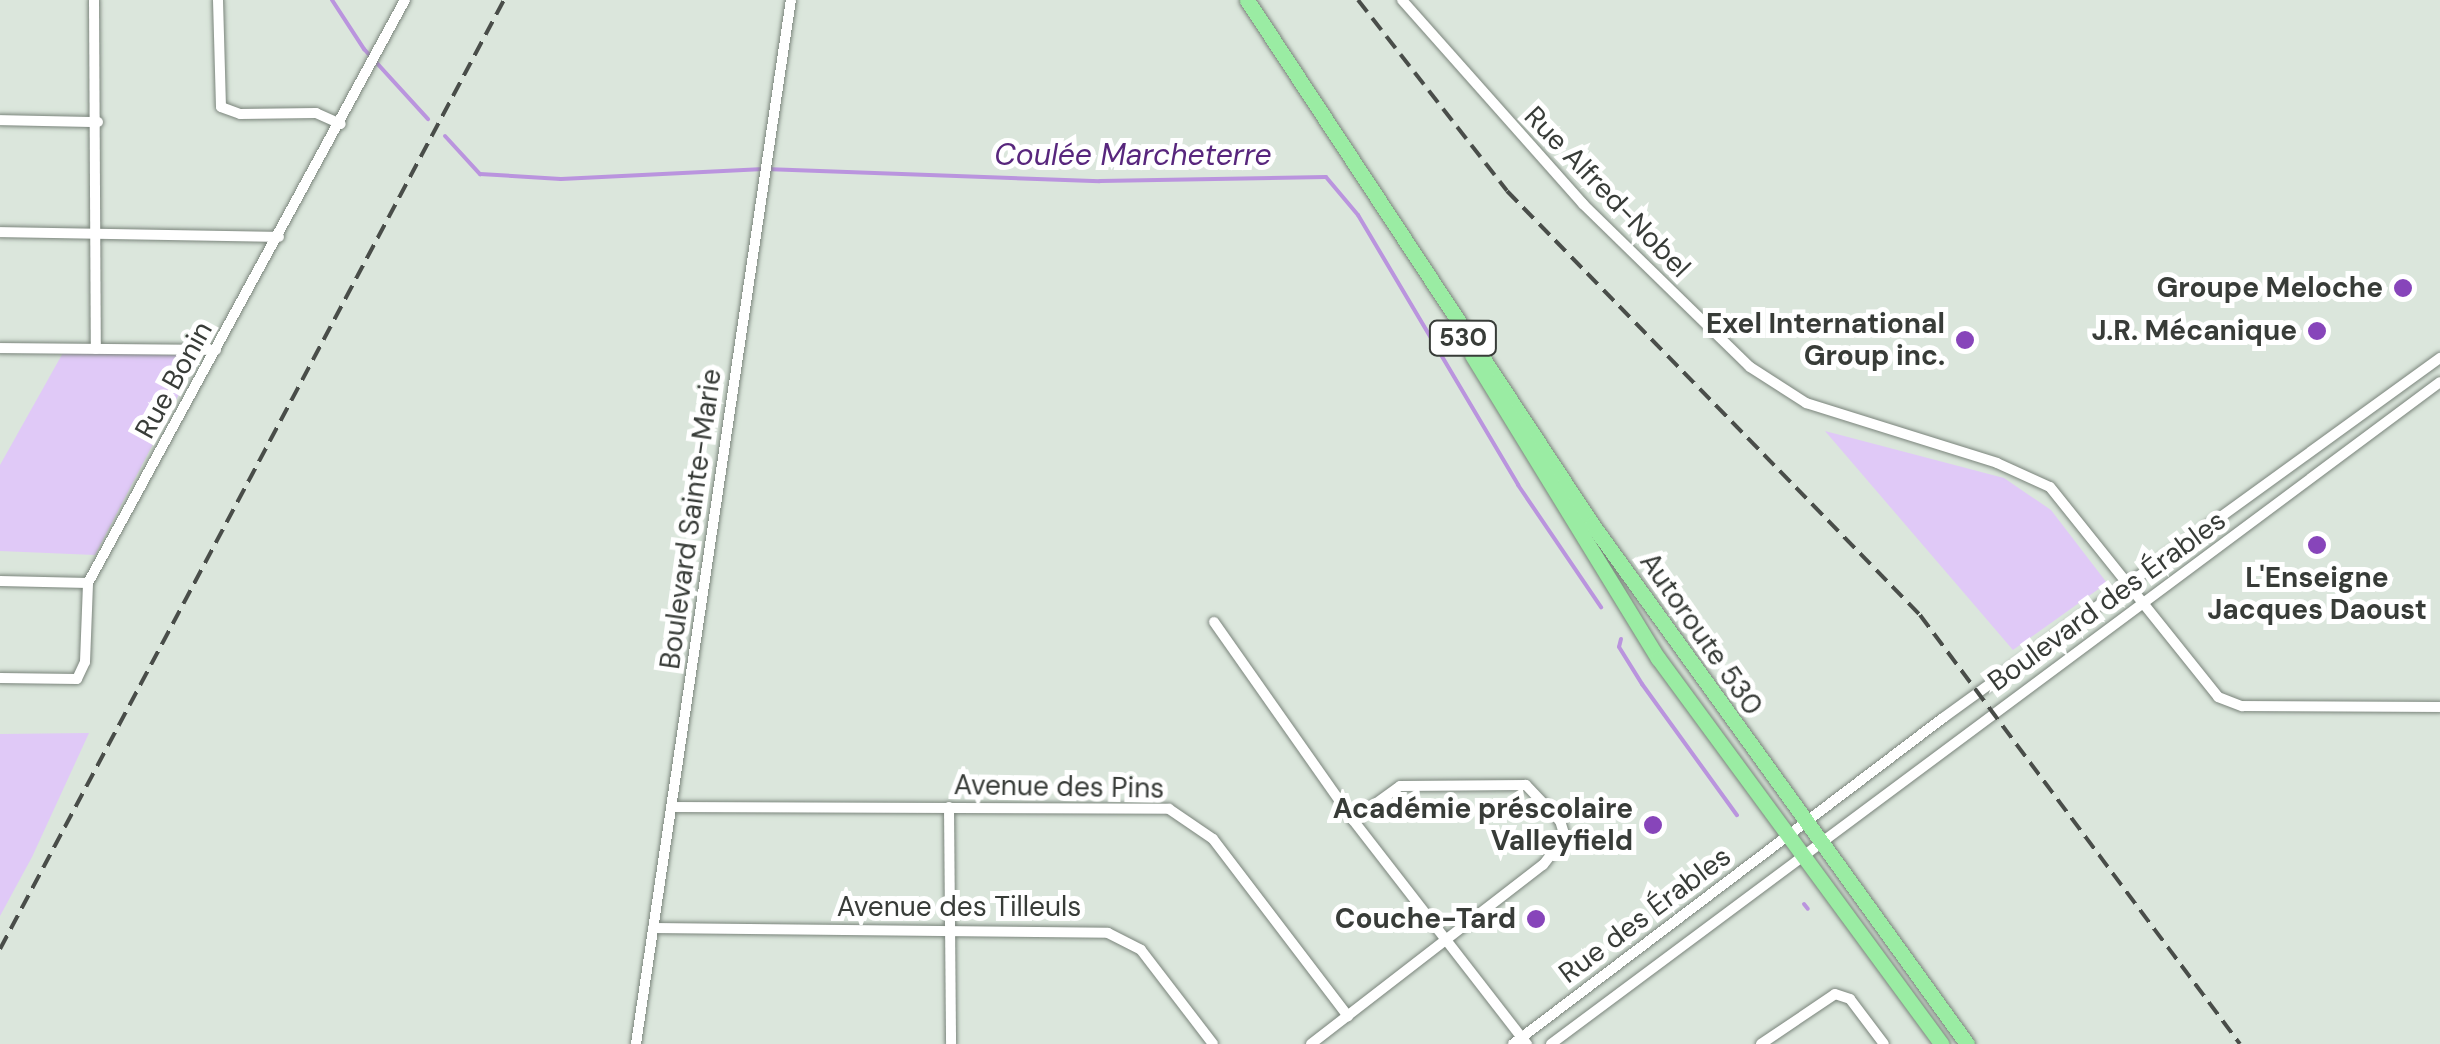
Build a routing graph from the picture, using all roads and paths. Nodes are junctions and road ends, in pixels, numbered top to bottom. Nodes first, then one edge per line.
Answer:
1 (94, 0) edge
2 (218, 0) edge
3 (405, 0) edge
4 (791, 0) edge
5 (1248, 0) edge
6 (1402, 0) edge
7 (344, 119) junction
8 (0, 120) edge
9 (98, 122) junction
10 (0, 232) edge
11 (97, 234) junction
12 (278, 237) junction
13 (1410, 242) junction
14 (0, 348) edge
15 (96, 349) junction
16 (216, 350) junction
17 (2440, 358) edge
18 (2440, 382) edge
19 (0, 581) edge
20 (88, 583) junction
21 (2130, 586) junction
22 (2143, 602) junction
23 (1214, 622) dead end
24 (0, 678) edge
25 (2440, 707) edge
26 (672, 807) junction
27 (949, 808) junction
28 (1354, 820) junction
29 (1804, 823) junction
30 (1787, 836) junction
31 (1818, 842) junction
32 (1800, 856) junction
33 (653, 928) junction
34 (950, 930) junction
35 (1448, 941) junction
36 (1348, 1016) junction
37 (1521, 1042) edge
38 (636, 1044) edge
39 (951, 1044) edge
40 (1213, 1044) edge
41 (1311, 1044) edge
42 (1551, 1044) edge
43 (1761, 1044) edge
44 (1884, 1044) edge
45 (1942, 1044) edge
46 (1967, 1044) edge

1 - 9 street
2 - 7 street
3 - 7 street, Rue Bonin
4 - 26 street, Boulevard Sainte-Marie
5 - 13 highway, Autoroute 530 / 530
6 - 21 street, Rue Alfred-Nobel
7 - 12 street, Rue Bonin
8 - 9 street
9 - 11 street
10 - 11 street
11 - 12 street
11 - 15 street
12 - 16 street, Rue Bonin
13 - 29 highway, Autoroute 530 / 530
13 - 30 highway, Autoroute 530 / 530
14 - 15 street
15 - 16 street
16 - 20 street, Rue Bonin
17 - 21 street, Boulevard des Érables
18 - 22 street, Boulevard des Érables
19 - 20 street
20 - 24 street, Rue Bonin
21 - 22 street, Rue Alfred-Nobel
21 - 29 street, Boulevard des Érables
22 - 25 street, Rue Alfred-Nobel
22 - 31 street, Boulevard des Érables
23 - 28 street
26 - 27 street, Avenue des Pins
26 - 33 street, Boulevard Sainte-Marie
27 - 34 street
27 - 36 street, Avenue des Pins
28 - 35 street
28 - 35 street
29 - 30 street, Rue des Érables
29 - 31 highway, Autoroute 530 / 530
30 - 32 highway, Autoroute 530 / 530
30 - 37 street, Rue des Érables
31 - 32 street, Boulevard des Érables
31 - 46 highway, Autoroute 530 / 530
32 - 42 street, Rue des Érables
32 - 45 highway, Autoroute 530 / 530
33 - 34 street, Avenue des Tilleuls
33 - 38 street, Boulevard Sainte-Marie
34 - 39 street
34 - 40 street, Avenue des Tilleuls
35 - 36 street
35 - 37 street
36 - 41 street
43 - 44 street

